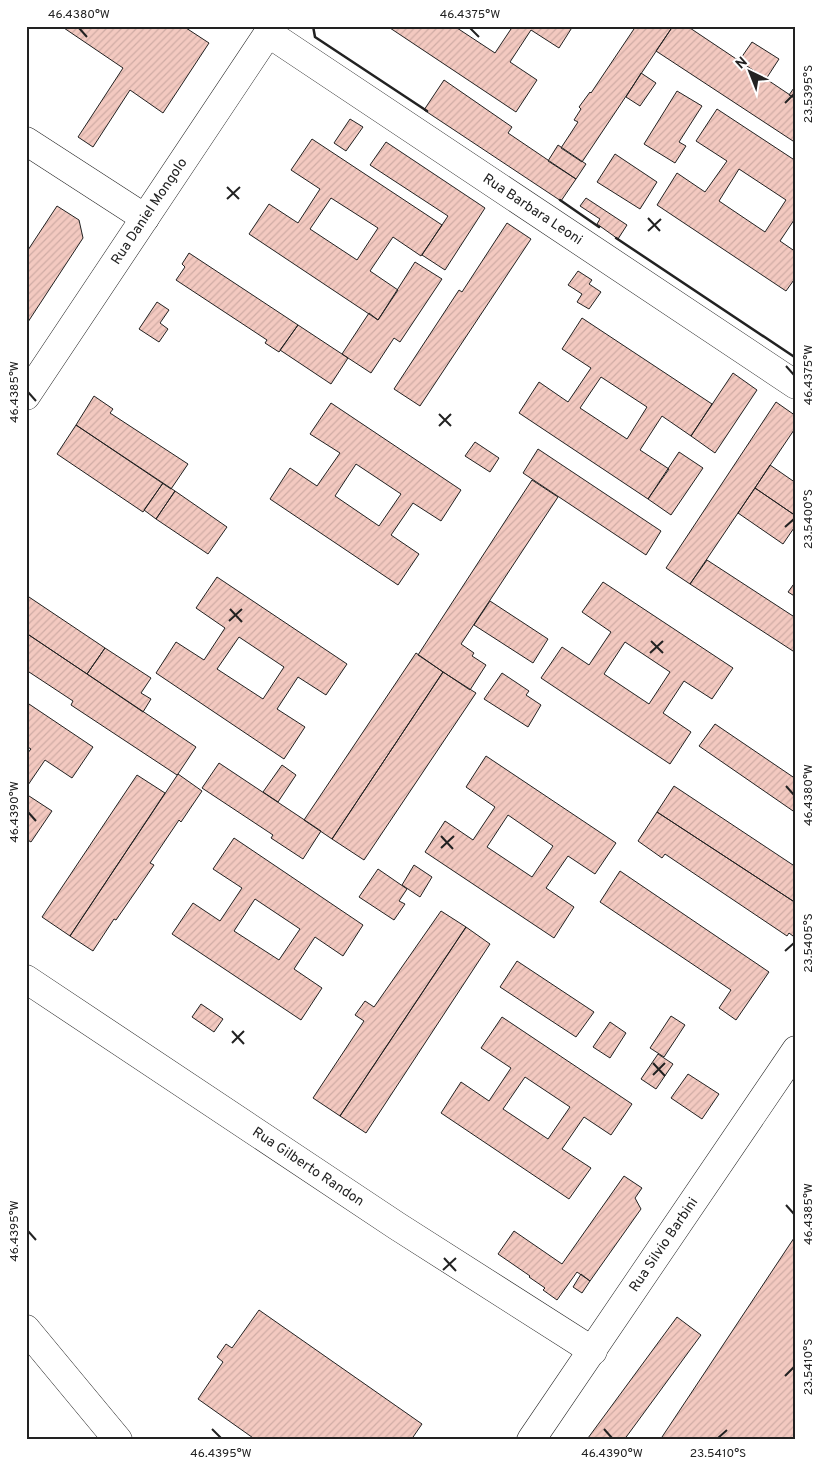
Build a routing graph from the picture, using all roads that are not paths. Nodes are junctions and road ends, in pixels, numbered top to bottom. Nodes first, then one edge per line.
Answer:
1 (270, 30) edge
2 (26, 141) edge
3 (145, 218) junction
4 (796, 385) edge
5 (26, 396) edge
6 (26, 979) edge
7 (796, 1050) edge
8 (26, 1329) edge
9 (593, 1351) junction
10 (118, 1440) edge
11 (531, 1440) edge

1 - 3 street, Rua Daniel Mongolo
1 - 4 street, Rua Barbara Leoni
2 - 3 street
3 - 5 street, Rua Daniel Mongolo
6 - 9 street, Rua Gilberto Randon
7 - 9 street, Rua Silvio Barbini
8 - 10 street
9 - 11 street, Rua Silvio Barbini

